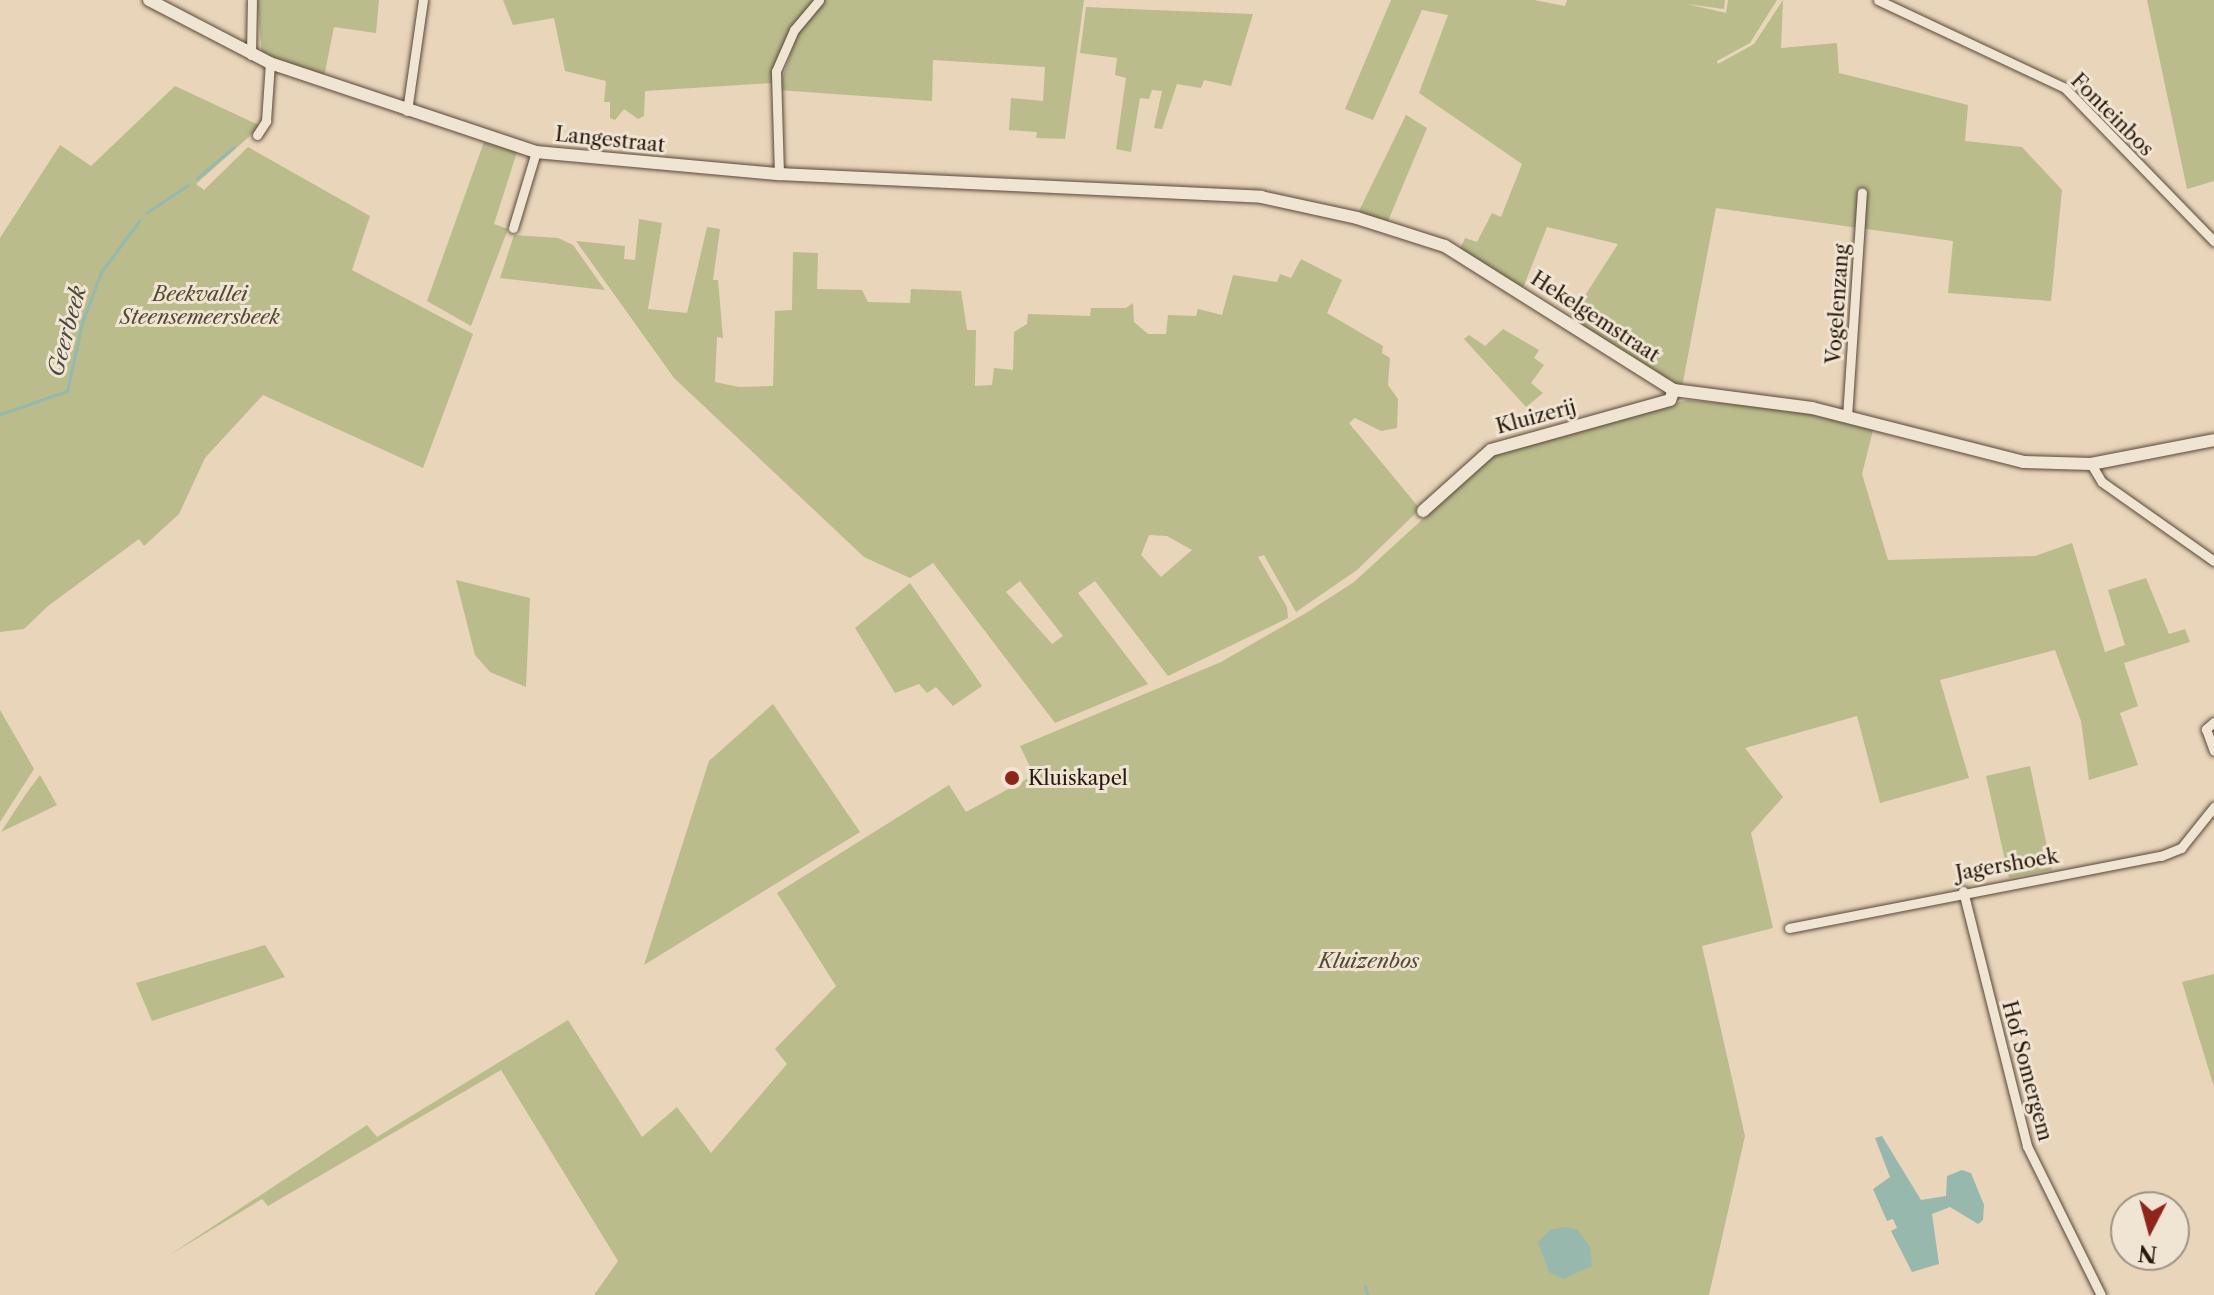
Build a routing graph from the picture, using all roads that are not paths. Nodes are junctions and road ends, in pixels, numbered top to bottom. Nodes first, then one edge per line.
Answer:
1 (149, 0) edge
2 (252, 0) edge
3 (423, 0) edge
4 (819, 0) edge
5 (1878, 0) edge
6 (251, 55) junction
7 (270, 63) junction
8 (407, 111) junction
9 (257, 135) dead end
10 (536, 152) junction
11 (779, 174) junction
12 (960, 184) joint
13 (1862, 193) dead end
14 (513, 228) dead end
15 (2214, 241) edge
16 (1674, 390) junction
17 (1847, 417) junction
18 (2214, 440) edge
19 (2091, 464) junction
20 (1423, 511) dead end
21 (2214, 561) edge
22 (2214, 722) edge
23 (2214, 751) edge
24 (2214, 807) edge
25 (1963, 891) junction
26 (1789, 928) dead end
27 (2101, 1295) edge

1 - 6 street, Langestraat
2 - 6 street
3 - 8 street
4 - 11 street
5 - 15 street, Fonteinbos
6 - 7 street, Langestraat
7 - 8 street, Langestraat
7 - 9 street
8 - 10 street, Langestraat
10 - 11 street, Langestraat
10 - 14 street
11 - 12 street, Langestraat
12 - 16 street, Hekelgemstraat
13 - 17 street, Vogelenzang
16 - 17 street, Hekelgemstraat
16 - 20 street, Kluizerij
17 - 19 street, Hekelgemstraat
18 - 19 street, Hekelgemstraat
19 - 21 street
22 - 23 street
24 - 25 street, Jagershoek
25 - 26 street, Jagershoek
25 - 27 street, Hof Somergem

